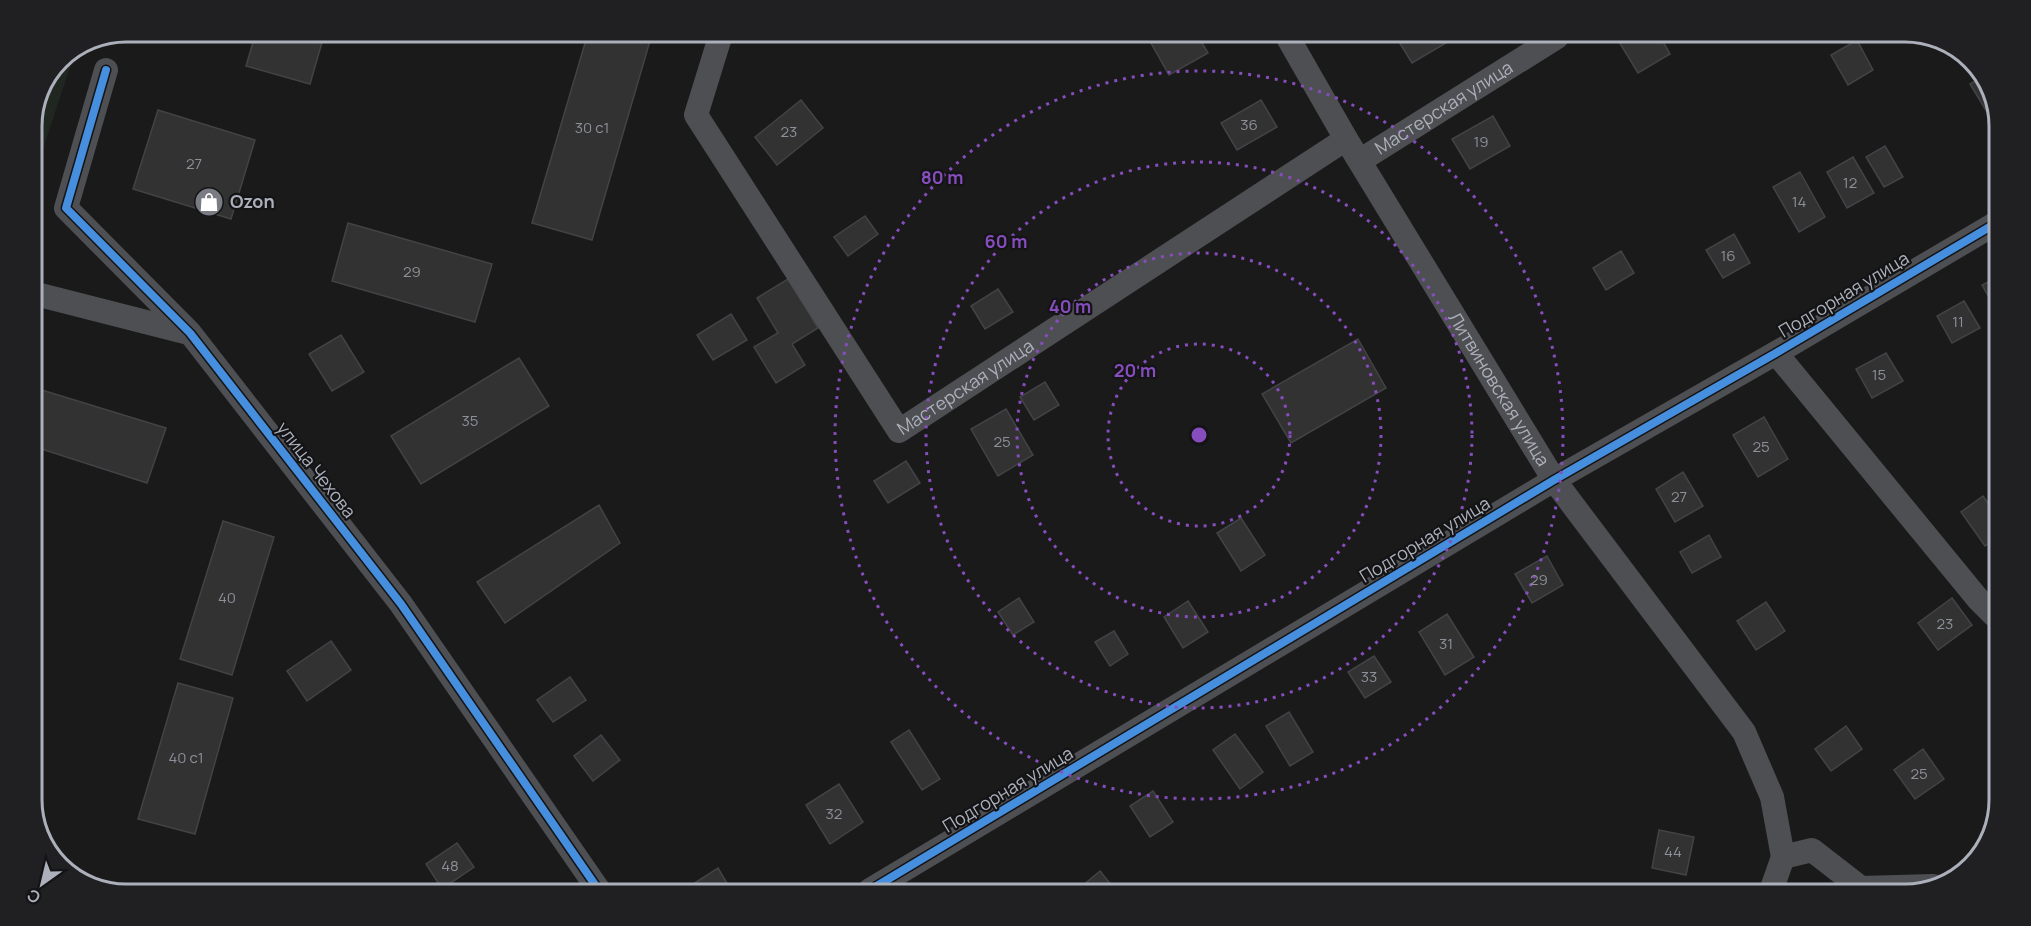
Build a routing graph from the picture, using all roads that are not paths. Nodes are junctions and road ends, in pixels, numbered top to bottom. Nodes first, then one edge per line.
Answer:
1 (719, 42) edge
2 (1290, 42) edge
3 (1549, 42) edge
4 (106, 70) dead end
5 (1346, 139) junction
6 (1361, 160) junction
7 (1989, 227) edge
8 (42, 296) edge
9 (190, 333) junction
10 (1776, 353) junction
11 (1554, 480) junction
12 (1989, 610) edge
13 (1783, 857) junction
14 (595, 884) edge
15 (880, 884) edge
16 (1774, 884) edge
17 (1856, 884) edge

1 - 5 street, Мастерская улица
2 - 5 street, Литвиновская улица
3 - 6 street, Мастерская улица
4 - 9 street, улица Чехова
5 - 6 street, Литвиновская улица
6 - 11 street, Литвиновская улица
7 - 10 street, Подгорная улица
8 - 9 street
9 - 14 street, улица Чехова
10 - 11 street, Подгорная улица
10 - 12 street
11 - 13 street, Литвиновская улица
11 - 15 street, Подгорная улица
13 - 16 street, Литвиновская улица
13 - 17 street

